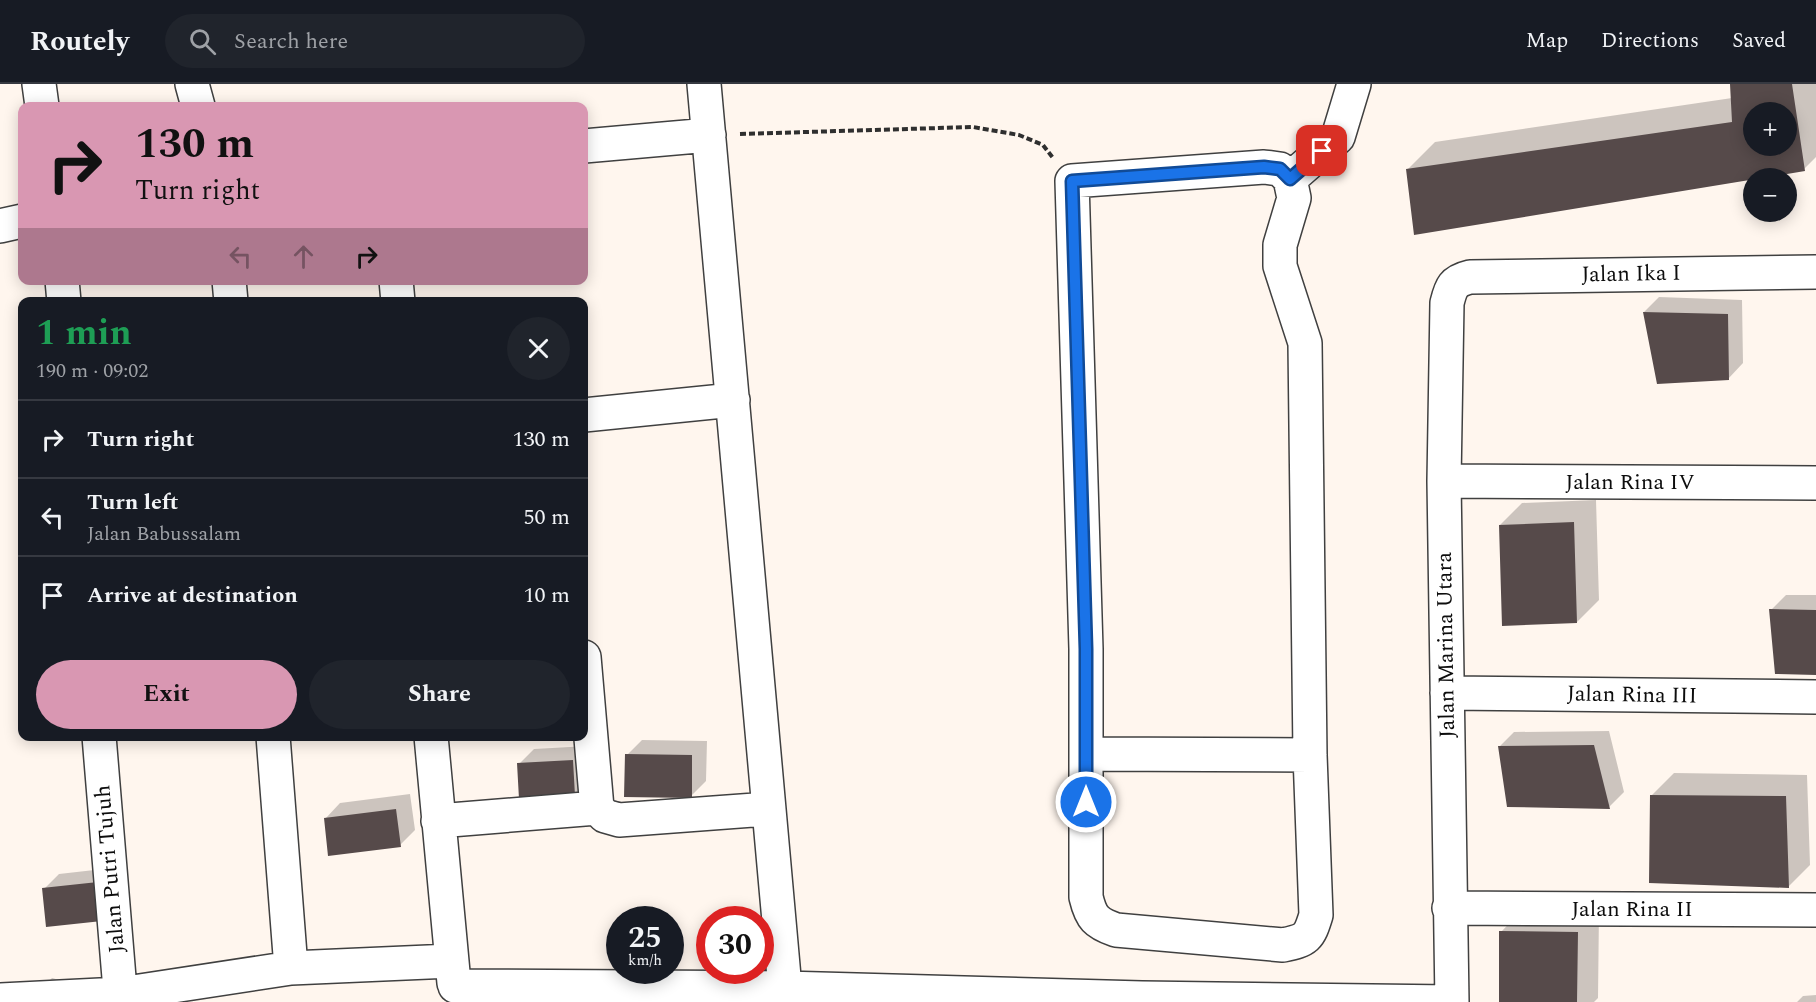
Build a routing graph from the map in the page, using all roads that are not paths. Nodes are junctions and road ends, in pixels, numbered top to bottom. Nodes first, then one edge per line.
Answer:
1 (39, 84) edge
2 (192, 84) edge
3 (704, 84) edge
4 (1354, 84) edge
5 (41, 102) edge
6 (197, 102) edge
7 (709, 135) junction
8 (588, 146) edge
9 (1290, 179) junction
10 (18, 222) edge
11 (0, 226) edge
12 (1816, 272) edge
13 (1450, 288) joint
14 (733, 400) junction
15 (588, 415) edge
16 (1444, 481) junction
17 (1816, 483) edge
18 (1447, 693) junction
19 (1816, 697) edge
20 (588, 703) edge
21 (99, 741) edge
22 (273, 741) edge
23 (431, 741) edge
24 (1086, 754) junction
25 (1310, 755) junction
26 (597, 808) junction
27 (768, 809) junction
28 (438, 821) junction
29 (1449, 908) junction
30 (1816, 910) edge
31 (291, 968) junction
32 (454, 983) edge
33 (785, 988) junction
34 (500, 993) edge
35 (120, 998) edge
36 (0, 1000) edge
37 (1142, 1000) edge
38 (1452, 1002) edge

1 - 5 street
2 - 6 street
3 - 7 street
4 - 9 street
7 - 8 street
7 - 14 street
9 - 24 street
9 - 25 street
10 - 11 street
12 - 13 street, Jalan Ika I
13 - 16 street, Jalan Marina Utara
14 - 15 street
14 - 27 street
16 - 17 street, Jalan Rina IV
16 - 18 street, Jalan Marina Utara
18 - 19 street, Jalan Rina III
18 - 29 street, Jalan Marina Utara
20 - 26 street
21 - 35 street, Jalan Putri Tujuh
22 - 31 street
23 - 28 street
24 - 25 street
24 - 25 street
26 - 27 street
26 - 28 street
27 - 33 street
28 - 32 street
29 - 30 street, Jalan Rina II
29 - 38 street, Jalan Marina Utara
31 - 32 street
31 - 35 street
32 - 34 street
33 - 34 street
33 - 37 street
35 - 36 street
37 - 38 street

